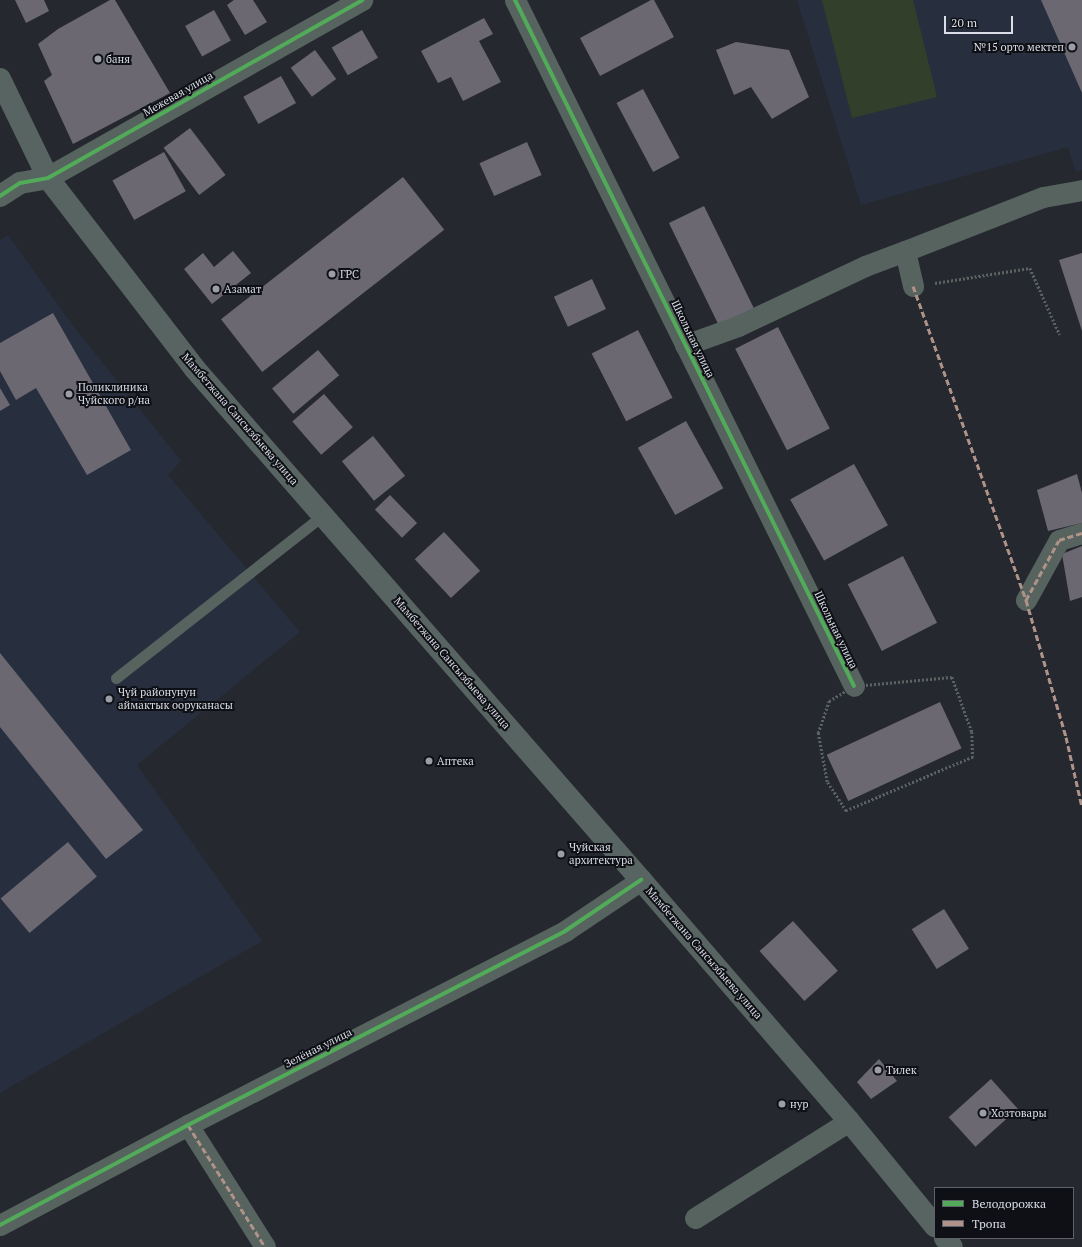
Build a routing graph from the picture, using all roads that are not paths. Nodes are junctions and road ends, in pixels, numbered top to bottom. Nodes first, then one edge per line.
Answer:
1 (362, 0) edge
2 (515, 0) edge
3 (0, 79) edge
4 (48, 178) junction
5 (1082, 190) edge
6 (0, 196) edge
7 (905, 251) junction
8 (913, 286) road end
9 (685, 345) junction
10 (323, 515) junction
11 (1082, 533) edge
12 (1026, 600) dead end
13 (116, 678) dead end
14 (854, 686) road end
15 (641, 880) junction
16 (849, 1121) junction
17 (188, 1125) junction
18 (695, 1218) dead end
19 (0, 1225) edge
20 (934, 1225) edge
21 (946, 1239) edge
22 (265, 1247) edge
23 (952, 1247) edge

1 - 4 street, Межевая улица
2 - 9 street, Школьная улица
3 - 4 main road, Мамбетжана Сансызбыева улица
4 - 6 street, Межевая улица
4 - 10 main road, Мамбетжана Сансызбыева улица
5 - 7 street
7 - 8 street
7 - 9 street
9 - 14 street, Школьная улица
10 - 13 lane
10 - 15 main road, Мамбетжана Сансызбыева улица
11 - 12 street
15 - 16 main road, Мамбетжана Сансызбыева улица
15 - 17 street, Зелёная улица
16 - 18 street
16 - 20 main road, Мамбетжана Сансызбыева улица
17 - 19 street, Зелёная улица
17 - 22 street
21 - 23 main road

